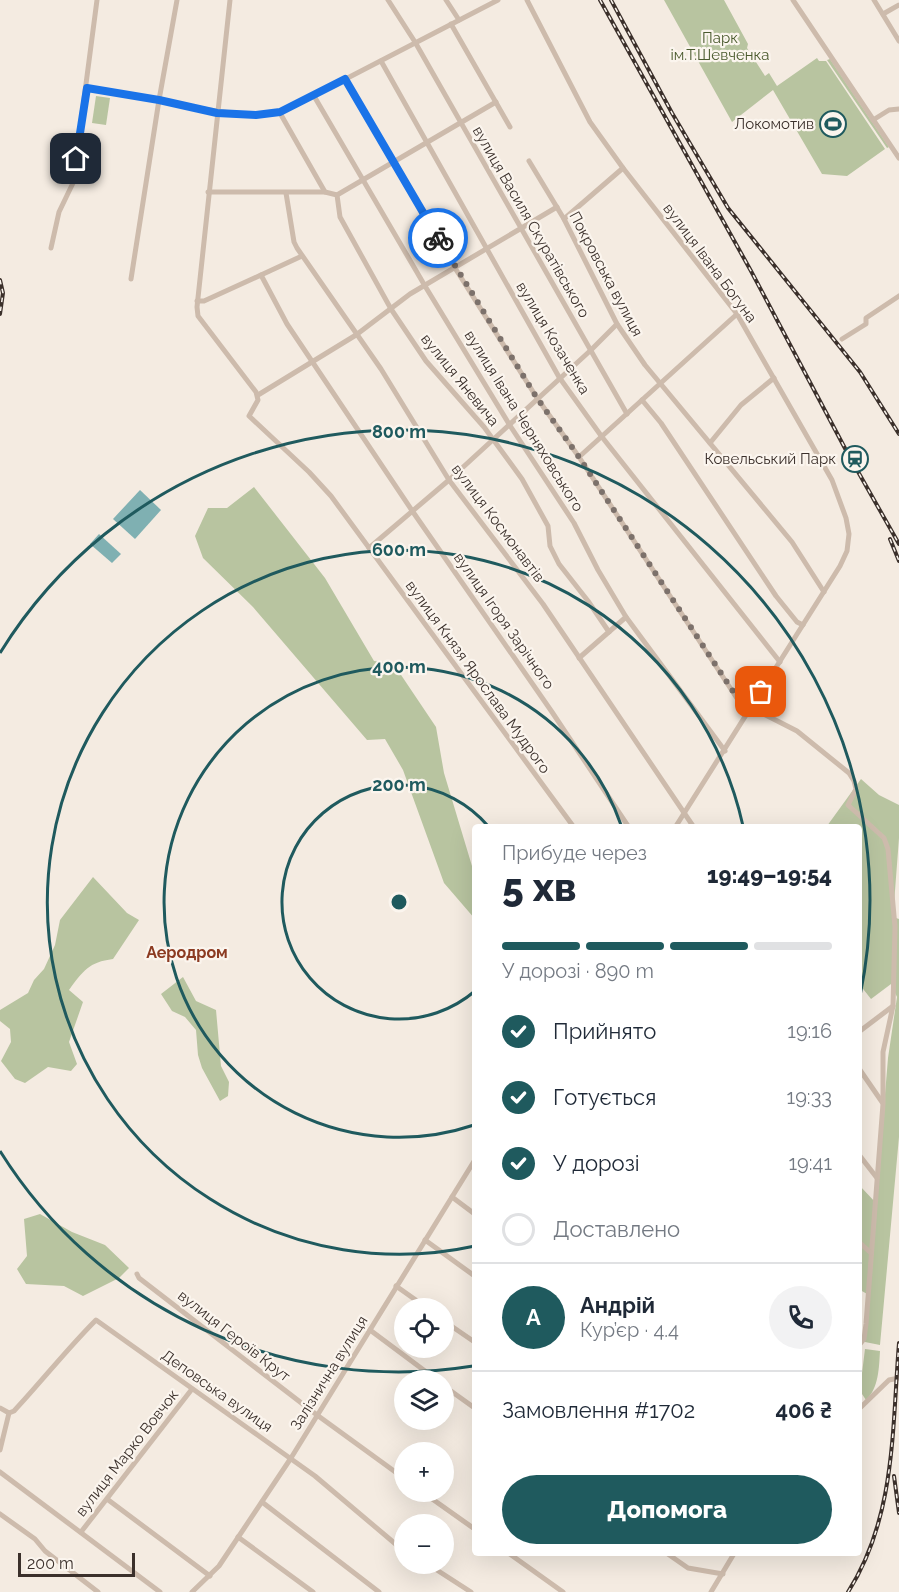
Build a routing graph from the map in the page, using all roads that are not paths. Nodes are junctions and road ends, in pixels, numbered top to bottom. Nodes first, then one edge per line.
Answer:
1 (97, 0) edge
2 (177, 0) edge
3 (230, 0) edge
4 (388, 0) edge
5 (446, 0) edge
6 (498, 0) edge
7 (527, 0) edge
8 (793, 0) edge
9 (874, 0) edge
10 (899, 5) edge
11 (883, 14) junction
12 (459, 20) junction
13 (451, 24) junction
14 (899, 41) edge
15 (415, 42) junction
16 (381, 61) junction
17 (345, 79) junction
18 (87, 88) junction
19 (314, 96) junction
20 (159, 100) junction
21 (496, 102) junction
22 (899, 109) edge
23 (280, 112) junction
24 (217, 113) junction
25 (873, 120) junction
26 (461, 123) junction
27 (510, 127) dead end
28 (428, 142) junction
29 (899, 158) edge
30 (394, 161) junction
31 (529, 161) dead end
32 (623, 168) junction
33 (363, 180) junction
34 (208, 192) junction
35 (325, 192) junction
36 (286, 194) junction
37 (337, 195) junction
38 (556, 207) junction
39 (564, 219) junction
40 (521, 228) junction
41 (51, 248) dead end
42 (487, 249) junction
43 (302, 256) junction
44 (455, 268) junction
45 (261, 275) junction
46 (130, 279) dead end
47 (425, 286) junction
48 (899, 296) edge
49 (197, 301) junction
50 (391, 309) junction
51 (736, 314) junction
52 (617, 324) junction
53 (356, 335) junction
54 (842, 339) dead end
55 (591, 351) junction
56 (312, 363) junction
57 (559, 377) junction
58 (774, 378) junction
59 (660, 383) junction
60 (258, 395) junction
61 (537, 398) junction
62 (642, 400) junction
63 (627, 414) junction
64 (510, 424) junction
65 (602, 437) junction
66 (493, 439) junction
67 (710, 443) junction
68 (579, 457) junction
69 (449, 480) junction
70 (413, 512) junction
71 (369, 548) junction
72 (824, 592) junction
73 (626, 617) junction
74 (803, 626) junction
75 (609, 632) junction
76 (579, 658) junction
77 (780, 662) junction
78 (751, 709) junction
79 (724, 751) junction
80 (684, 813) junction
81 (572, 824) edge
82 (627, 824) edge
83 (677, 824) edge
84 (692, 824) edge
85 (892, 1006) junction
86 (862, 1029) edge
87 (862, 1073) edge
88 (883, 1104) junction
89 (862, 1159) edge
90 (472, 1164) edge
91 (877, 1178) junction
92 (452, 1197) junction
93 (472, 1212) edge
94 (425, 1240) junction
95 (862, 1245) edge
96 (871, 1254) junction
97 (137, 1274) dead end
98 (472, 1274) edge
99 (396, 1286) junction
100 (862, 1288) edge
101 (868, 1289) junction
102 (413, 1298) edge
103 (454, 1328) edge
104 (370, 1330) junction
105 (472, 1340) edge
106 (862, 1342) edge
107 (424, 1370) edge
108 (899, 1378) edge
109 (192, 1389) junction
110 (454, 1393) edge
111 (472, 1406) edge
112 (862, 1406) edge
113 (0, 1408) edge
114 (9, 1413) junction
115 (317, 1415) junction
116 (0, 1450) edge
117 (291, 1458) junction
118 (394, 1471) edge
119 (0, 1472) edge
120 (107, 1499) junction
121 (262, 1502) junction
122 (437, 1502) edge
123 (0, 1514) edge
124 (472, 1527) edge
125 (81, 1532) junction
126 (238, 1537) junction
127 (394, 1543) edge
128 (513, 1556) edge
129 (671, 1556) edge
130 (733, 1556) edge
131 (443, 1574) edge
132 (723, 1574) junction
133 (210, 1576) junction
134 (98, 1592) edge
135 (160, 1592) edge
136 (192, 1592) edge
137 (313, 1592) edge
138 (379, 1592) edge
139 (471, 1592) edge
140 (563, 1592) edge
141 (711, 1592) edge

1 - 18 street
2 - 20 street
3 - 24 street
4 - 15 street, вулиця Василя Скуратівського
5 - 12 street
6 - 12 street
7 - 32 street, вулиця Івана Богуна
8 - 25 street
9 - 11 street
10 - 11 street
11 - 14 street
12 - 13 street
13 - 15 street
13 - 21 street
15 - 16 street
15 - 26 street, вулиця Василя Скуратівського
16 - 17 street
16 - 28 street, вулиця Козаченка
17 - 19 street
17 - 30 street
18 - 20 street
18 - 41 street
19 - 23 street
19 - 33 street, вулиця Івана Черняховського
20 - 24 street
20 - 46 street
21 - 26 street
21 - 27 street
22 - 25 street
23 - 24 street
23 - 35 street
24 - 34 street
25 - 29 street
26 - 28 street
26 - 40 street, вулиця Василя Скуратівського
28 - 30 street
28 - 42 street, вулиця Козаченка
30 - 33 street
30 - 44 street
31 - 38 street, Покровська вулиця
32 - 39 street
32 - 51 street, вулиця Івана Богуна
33 - 37 street
33 - 47 street, вулиця Івана Черняховського
34 - 36 street
34 - 49 street
35 - 36 street
35 - 37 street
36 - 43 street, вулиця Космонавтів
37 - 50 street, вулиця Яневича
38 - 39 street, Покровська вулиця
38 - 40 street
39 - 52 street, Покровська вулиця
40 - 42 street
40 - 55 street, вулиця Василя Скуратівського
42 - 44 street
42 - 57 street, вулиця Козаченка
43 - 45 street
43 - 53 street, вулиця Космонавтів
44 - 47 street
44 - 61 street
45 - 49 street
45 - 56 street, вулиця Ігоря Зарічного
47 - 50 street
47 - 64 street, вулиця Івана Черняховського
48 - 54 street
49 - 60 street
50 - 53 street
50 - 66 street, вулиця Яневича
51 - 58 street, вулиця Івана Богуна
51 - 59 street
52 - 55 street
52 - 59 street, Покровська вулиця
53 - 56 street
53 - 69 street, вулиця Космонавтів
55 - 57 street
55 - 63 street, вулиця Василя Скуратівського
56 - 60 street
56 - 70 street, вулиця Ігоря Зарічного
57 - 61 street
57 - 65 street, вулиця Козаченка
58 - 67 street
58 - 72 street, вулиця Івана Богуна
59 - 62 street
59 - 67 street, Покровська вулиця
60 - 71 street, вулиця Князя Ярослава Мудрого
61 - 64 street
61 - 68 street
62 - 63 street
62 - 74 street
63 - 65 street
64 - 66 street
64 - 73 street, вулиця Івана Черняховського
65 - 68 street
65 - 77 street, вулиця Козаченка
66 - 69 street
66 - 75 street, вулиця Яневича
67 - 72 street, Покровська вулиця
68 - 78 street
69 - 70 street
69 - 76 street, вулиця Космонавтів
70 - 71 street
70 - 82 street, вулиця Ігоря Зарічного
71 - 81 street, вулиця Князя Ярослава Мудрого
72 - 74 street
73 - 75 street
73 - 79 street, вулиця Івана Черняховського
74 - 77 street
75 - 76 street
76 - 80 street, вулиця Космонавтів
77 - 78 street
78 - 79 street
78 - 85 street
79 - 80 street
80 - 83 street
80 - 84 street, вулиця Космонавтів
85 - 86 street
85 - 88 street
87 - 88 street
88 - 91 street
89 - 91 street
90 - 92 street, Залізнична вулиця
91 - 96 street
92 - 93 street
92 - 94 street, Залізнична вулиця
94 - 98 street
94 - 99 street, Залізнична вулиця
95 - 96 street
96 - 101 street
97 - 115 street, вулиця Героїв Крут
99 - 102 street
99 - 104 street, Залізнична вулиця
100 - 101 street
101 - 106 street
103 - 105 street
104 - 107 street
104 - 115 street, Залізнична вулиця
108 - 112 street
109 - 114 street, Деповська вулиця
109 - 117 street, Деповська вулиця
109 - 120 street, вулиця Марко Вовчок
110 - 111 street
113 - 114 street
114 - 116 street
115 - 117 street, Залізнична вулиця
115 - 118 street, вулиця Героїв Крут
117 - 121 street, Залізнична вулиця
117 - 127 street, Деповська вулиця
119 - 125 street
120 - 125 street, вулиця Марко Вовчок
120 - 133 street
121 - 126 street, Залізнична вулиця
121 - 138 street
122 - 124 street
123 - 134 street
125 - 135 street
126 - 133 street, Залізнична вулиця
126 - 137 street
128 - 140 street
129 - 132 street
130 - 132 street
131 - 139 street
132 - 141 street
133 - 136 street, Залізнична вулиця

